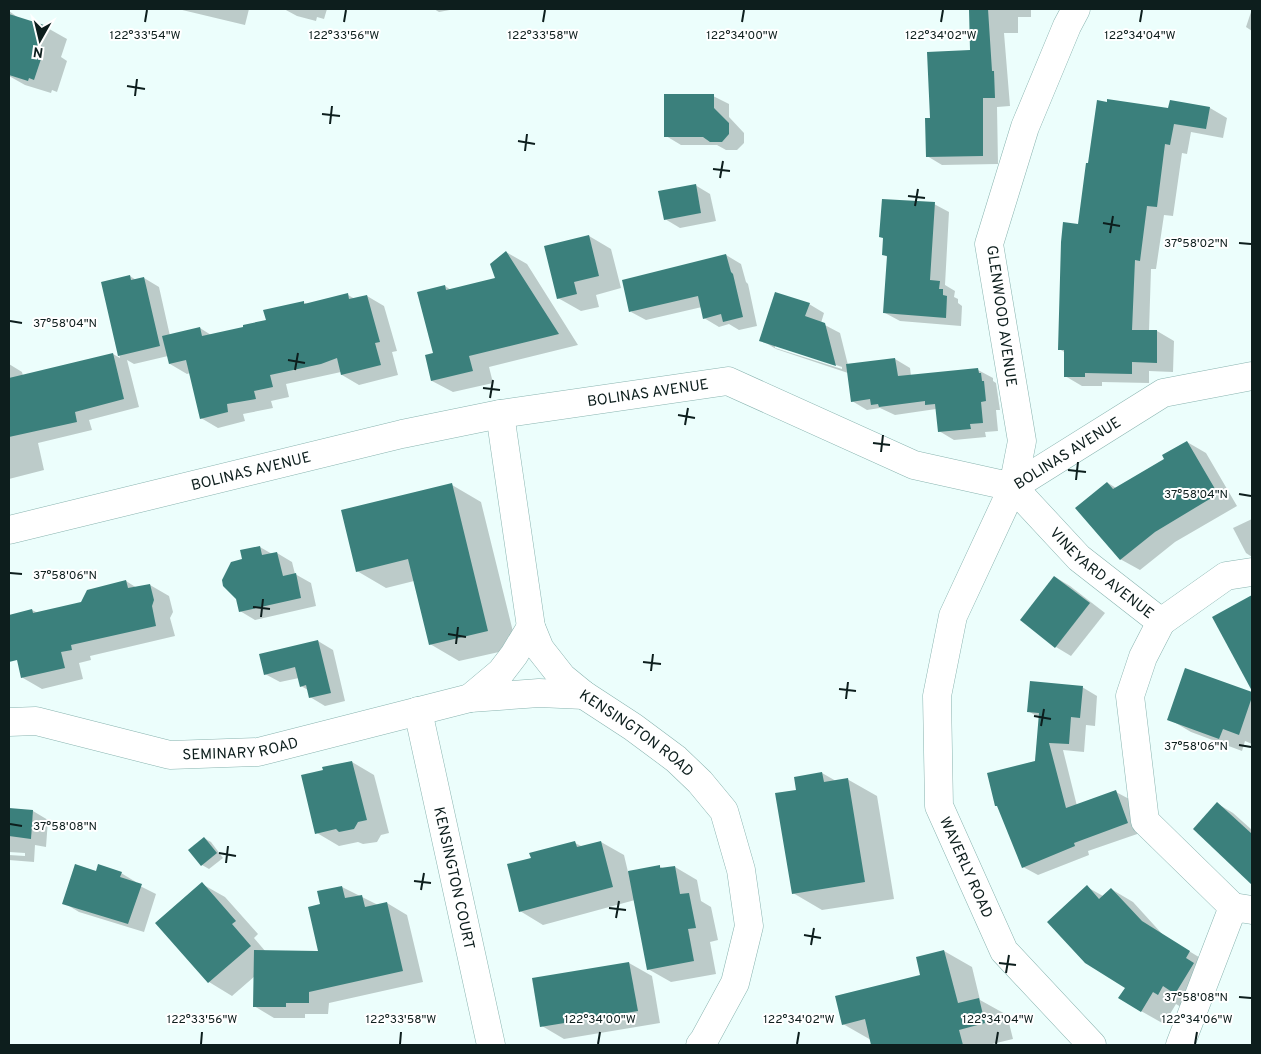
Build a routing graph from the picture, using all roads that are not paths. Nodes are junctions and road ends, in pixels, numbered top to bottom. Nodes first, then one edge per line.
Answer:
1 (1076, 9) edge
2 (1252, 376) edge
3 (500, 414) junction
4 (1013, 487) junction
5 (9, 530) edge
6 (1252, 572) edge
7 (1161, 622) junction
8 (531, 627) junction
9 (584, 695) junction
10 (470, 698) junction
11 (418, 711) junction
12 (9, 722) edge
13 (1243, 908) edge
14 (490, 1045) edge
15 (700, 1045) edge
16 (1092, 1045) edge
17 (1180, 1045) edge

1 - 4 street, GLENWOOD AVENUE
2 - 4 street, BOLINAS AVENUE
3 - 4 street, BOLINAS AVENUE
3 - 5 street, BOLINAS AVENUE
3 - 8 street, KENSINGTON ROAD
4 - 7 street, VINEYARD AVENUE
4 - 16 street, WAVERLY ROAD
6 - 7 street, VINEYARD AVENUE
7 - 13 street
8 - 9 street, KENSINGTON ROAD
8 - 10 street, SEMINARY ROAD
9 - 10 street, SEMINARY ROAD
9 - 15 street, KENSINGTON ROAD
10 - 11 street, SEMINARY ROAD
11 - 12 street, SEMINARY ROAD
11 - 14 street, KENSINGTON COURT
13 - 17 street

